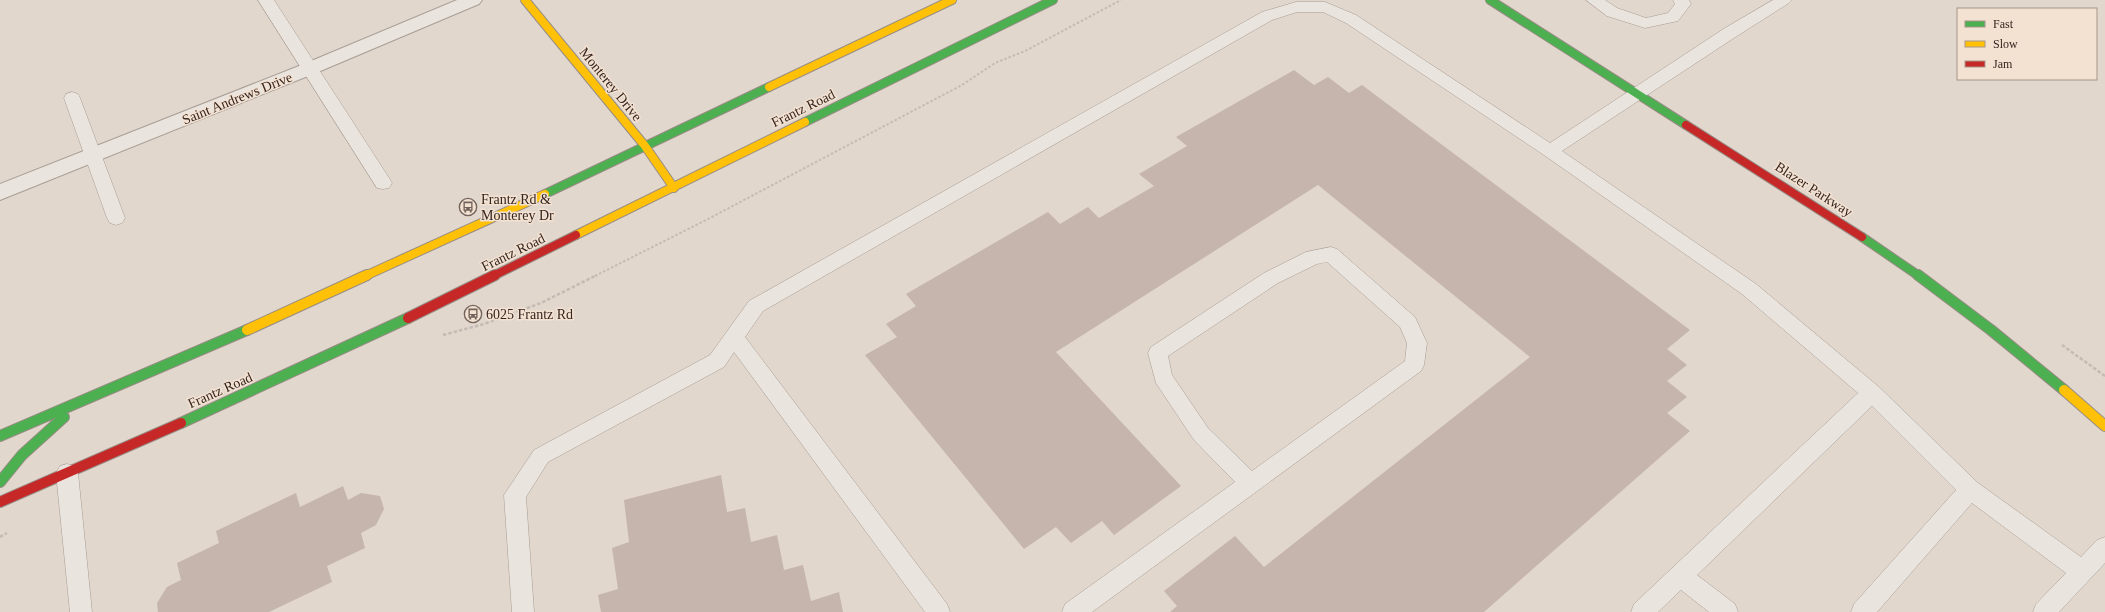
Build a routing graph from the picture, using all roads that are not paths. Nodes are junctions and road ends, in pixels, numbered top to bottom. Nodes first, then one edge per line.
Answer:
1 (266, 0) edge
2 (472, 0) edge
3 (525, 0) edge
4 (952, 0) edge
5 (1052, 0) edge
6 (1490, 0) edge
7 (1594, 0) edge
8 (1681, 0) edge
9 (1784, 0) edge
10 (311, 68) junction
11 (1638, 93) junction
12 (72, 98) dead end
13 (645, 146) junction
14 (1550, 151) junction
15 (93, 155) junction
16 (383, 183) dead end
17 (674, 188) junction
18 (0, 192) edge
19 (116, 218) dead end
20 (734, 337) junction
21 (1872, 394) junction
22 (78, 404) junction
23 (2105, 426) edge
24 (0, 436) edge
25 (67, 473) junction
26 (0, 482) edge
27 (1251, 484) junction
28 (1970, 490) junction
29 (0, 502) edge
30 (2105, 547) edge
31 (2082, 571) junction
32 (1680, 575) junction
33 (81, 612) edge
34 (523, 612) edge
35 (939, 612) edge
36 (1073, 612) edge
37 (1642, 612) edge
38 (1727, 612) edge
39 (1862, 612) edge
40 (2044, 612) edge

1 - 10 lane
2 - 10 street, Saint Andrews Drive
3 - 13 main road, Monterey Drive
4 - 13 main road
5 - 17 main road, Frantz Road
6 - 11 main road, Blazer Parkway
7 - 8 lane
9 - 11 lane
10 - 15 street, Saint Andrews Drive
10 - 16 lane
11 - 14 lane
11 - 23 main road, Blazer Parkway
12 - 15 lane
13 - 17 main road, Monterey Drive
13 - 22 main road
14 - 20 lane
14 - 21 lane
15 - 18 street, Saint Andrews Drive
15 - 19 lane
17 - 25 main road, Frantz Road
20 - 34 lane
20 - 35 lane
21 - 28 lane
21 - 32 lane
22 - 24 main road
22 - 26 main road
25 - 29 main road, Frantz Road
25 - 33 lane
27 - 27 lane
27 - 36 lane
28 - 31 lane
28 - 39 lane
30 - 31 lane
31 - 40 lane
32 - 37 lane
32 - 38 lane

